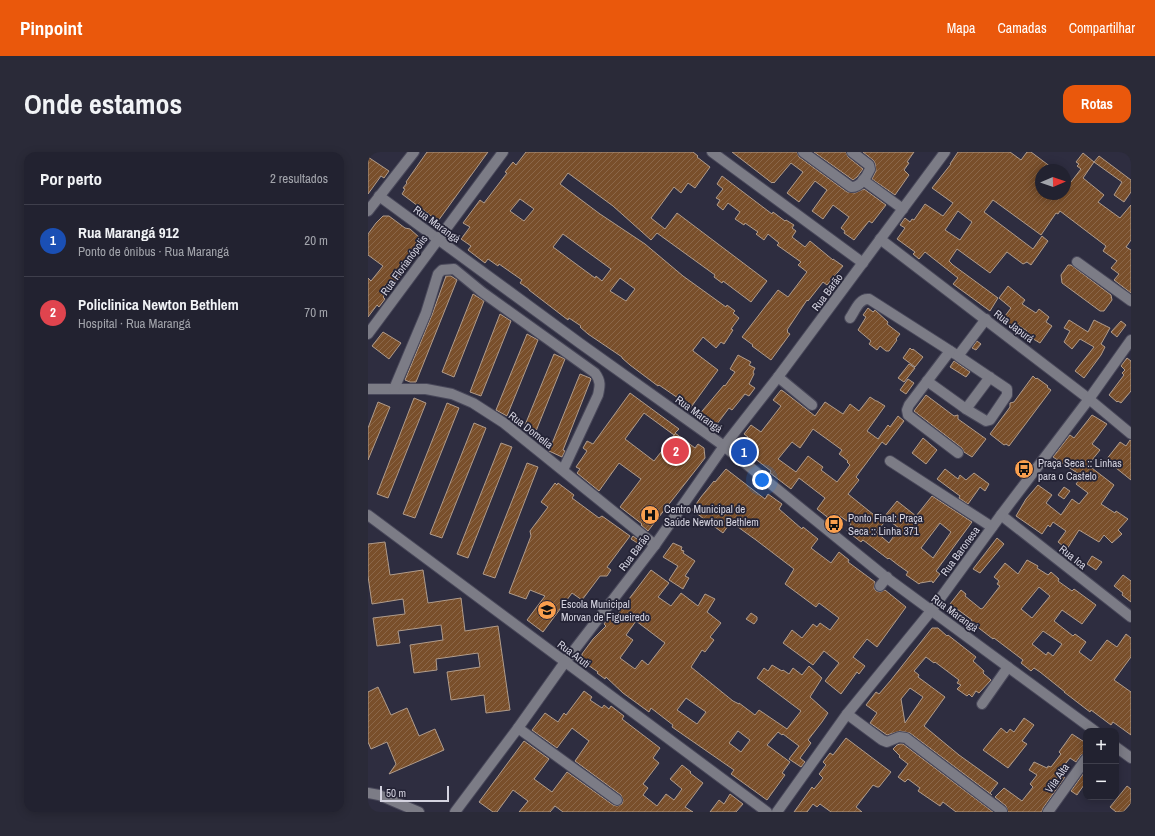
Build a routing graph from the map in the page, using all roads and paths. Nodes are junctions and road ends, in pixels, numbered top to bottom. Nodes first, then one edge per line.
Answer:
1 (414, 152) edge
2 (503, 152) edge
3 (712, 152) edge
4 (803, 152) edge
5 (852, 152) edge
6 (945, 152) edge
7 (863, 180) junction
8 (379, 196) junction
9 (903, 209) junction
10 (368, 211) edge
11 (438, 239) junction
12 (880, 239) junction
13 (1077, 262) dead end
14 (864, 263) junction
15 (1131, 301) edge
16 (850, 318) dead end
17 (986, 319) junction
18 (368, 334) edge
19 (1131, 340) edge
20 (954, 354) junction
21 (778, 377) junction
22 (990, 377) junction
23 (928, 381) junction
24 (394, 389) junction
25 (368, 390) edge
26 (1089, 399) junction
27 (812, 405) dead end
28 (966, 409) junction
29 (1131, 434) edge
30 (724, 446) junction
31 (958, 453) dead end
32 (890, 461) dead end
33 (563, 470) junction
34 (368, 515) edge
35 (1001, 515) junction
36 (992, 528) junction
37 (655, 546) junction
38 (887, 577) junction
39 (880, 586) dead end
40 (931, 611) junction
41 (1131, 617) edge
42 (565, 662) junction
43 (1008, 667) junction
44 (982, 704) dead end
45 (847, 714) junction
46 (518, 728) junction
47 (1091, 728) edge
48 (1119, 749) edge
49 (1131, 758) edge
50 (1083, 762) edge
51 (368, 793) edge
52 (617, 800) dead end
53 (1002, 811) dead end
54 (419, 812) edge
55 (455, 812) edge
56 (766, 812) edge
57 (777, 812) edge
58 (1048, 812) edge

1 - 8 street
2 - 11 street, Rua Florianópolis
3 - 14 street
4 - 7 street
5 - 7 street
6 - 9 street, Rua Barão
7 - 9 street
8 - 10 street
8 - 11 street, Rua Marangá
9 - 12 street, Rua Barão
11 - 18 street, Rua Florianópolis
11 - 30 street, Rua Marangá
12 - 14 street, Rua Barão
12 - 17 street, Rua Japurá
13 - 15 street
14 - 21 street, Rua Barão
16 - 20 street
17 - 20 street
17 - 26 street, Rua Japurá
19 - 26 street, Rua Baronesa
20 - 22 street
20 - 23 street
21 - 27 street
21 - 30 street, Rua Barão
22 - 28 street
22 - 28 street
23 - 28 street
23 - 31 street
24 - 25 street, Rua Domelia
24 - 33 street, Rua Domelia
24 - 33 street
26 - 29 street, Rua Japurá
26 - 35 street, Rua Baronesa
30 - 37 street, Rua Barão
30 - 38 street, Rua Marangá
32 - 36 street
33 - 37 street, Rua Domelia
34 - 42 street, Rua Aruti
35 - 36 street, Rua Baronesa
35 - 41 street, Rua Ica
36 - 40 street, Rua Baronesa
37 - 42 street, Rua Barão
38 - 39 street
38 - 40 street, Rua Marangá
40 - 43 street, Rua Marangá
40 - 45 street, Rua Baronesa
42 - 46 street, Rua Barão
42 - 56 street, Rua Aruti
43 - 44 street
43 - 47 street, Rua Marangá
45 - 53 street
45 - 57 street, Rua Baronesa
46 - 52 street
46 - 55 street, Rua Barão
48 - 49 street
50 - 58 street, Vila Alta
51 - 54 street

